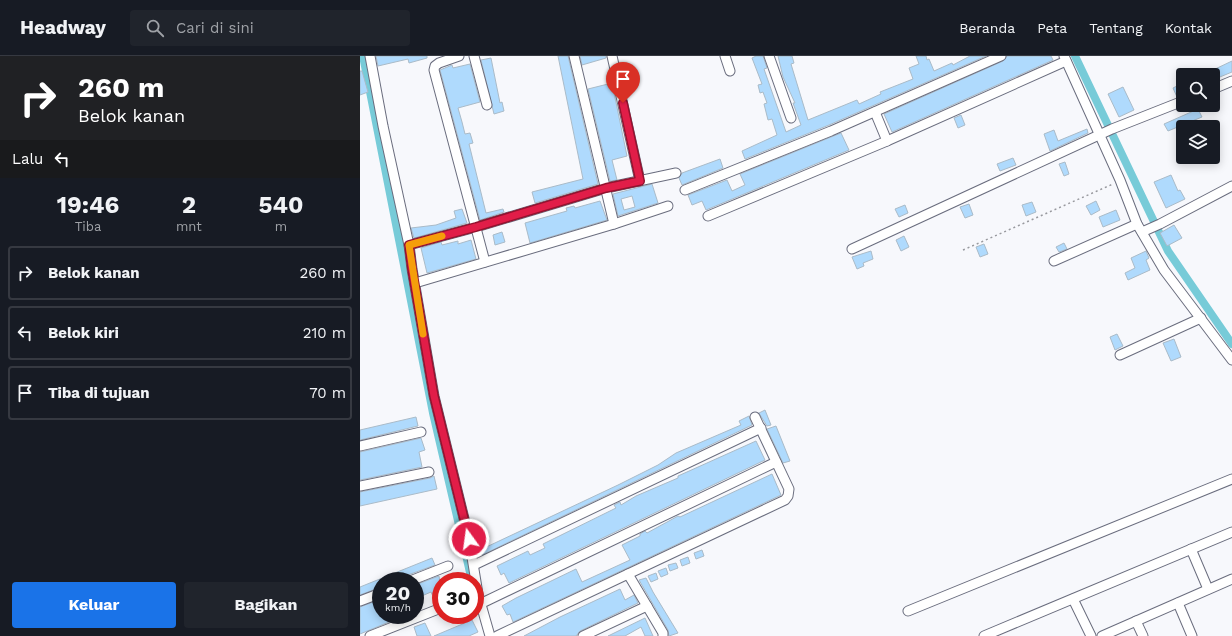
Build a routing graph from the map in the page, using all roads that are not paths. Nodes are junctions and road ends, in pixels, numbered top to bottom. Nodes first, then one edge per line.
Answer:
1 (370, 56) edge
2 (459, 56) edge
3 (474, 56) edge
4 (574, 56) edge
5 (612, 56) edge
6 (725, 56) edge
7 (769, 56) edge
8 (1001, 56) edge
9 (1065, 58) edge
10 (730, 71) dead end
11 (1232, 81) edge
12 (1220, 86) edge
13 (1176, 104) edge
14 (487, 105) dead end
15 (875, 112) junction
16 (791, 118) dead end
17 (1100, 135) junction
18 (887, 141) junction
19 (676, 173) dead end
20 (640, 181) junction
21 (1232, 186) edge
22 (606, 188) junction
23 (685, 190) dead end
24 (668, 206) dead end
25 (708, 216) dead end
26 (614, 224) junction
27 (476, 227) junction
28 (1143, 228) junction
29 (409, 245) junction
30 (852, 249) dead end
31 (1054, 261) dead end
32 (485, 262) junction
33 (415, 282) junction
34 (1201, 318) junction
35 (1120, 354) dead end
36 (1232, 360) edge
37 (755, 417) dead end
38 (761, 428) junction
39 (422, 432) dead end
40 (360, 446) edge
41 (776, 462) junction
42 (428, 472) dead end
43 (1232, 479) edge
44 (360, 486) edge
45 (1232, 532) edge
46 (1191, 550) junction
47 (474, 565) junction
48 (448, 566) dead end
49 (475, 572) edge
50 (628, 574) junction
51 (424, 575) edge
52 (1232, 579) edge
53 (1208, 589) junction
54 (484, 595) edge
55 (372, 596) edge
56 (1073, 599) junction
57 (360, 601) edge
58 (1178, 603) junction
59 (647, 606) junction
60 (908, 611) dead end
61 (432, 612) edge
62 (484, 617) edge
63 (1136, 621) junction
64 (370, 636) edge
65 (490, 636) edge
66 (497, 636) edge
67 (583, 636) edge
68 (663, 636) edge
69 (984, 636) edge
70 (1091, 636) edge
71 (1102, 636) edge
72 (1143, 636) edge
73 (1192, 636) edge

1 - 29 street
2 - 27 street
3 - 14 street
4 - 22 street
5 - 20 street
6 - 10 street
7 - 16 street
8 - 15 street
9 - 17 street
9 - 18 street
11 - 12 street
13 - 17 street
15 - 18 street
15 - 23 street
17 - 28 street
17 - 30 street
18 - 25 street
19 - 20 street
20 - 22 street
21 - 28 street
22 - 26 street
22 - 27 street
24 - 26 street
26 - 32 street
27 - 29 street
27 - 32 street
28 - 31 street
28 - 34 street
29 - 33 street
32 - 33 street
33 - 47 street
34 - 35 street
34 - 36 street
37 - 38 street
38 - 41 street
38 - 47 street
39 - 40 street
41 - 50 street
41 - 54 street
42 - 44 street
43 - 60 street
45 - 46 street
46 - 53 street
46 - 56 street
47 - 49 street
48 - 51 street
50 - 59 street
50 - 66 street
52 - 53 street
53 - 58 street
55 - 57 street
56 - 69 street
56 - 70 street
58 - 63 street
58 - 73 street
59 - 67 street
59 - 68 street
61 - 64 street
62 - 65 street
63 - 71 street
63 - 72 street

